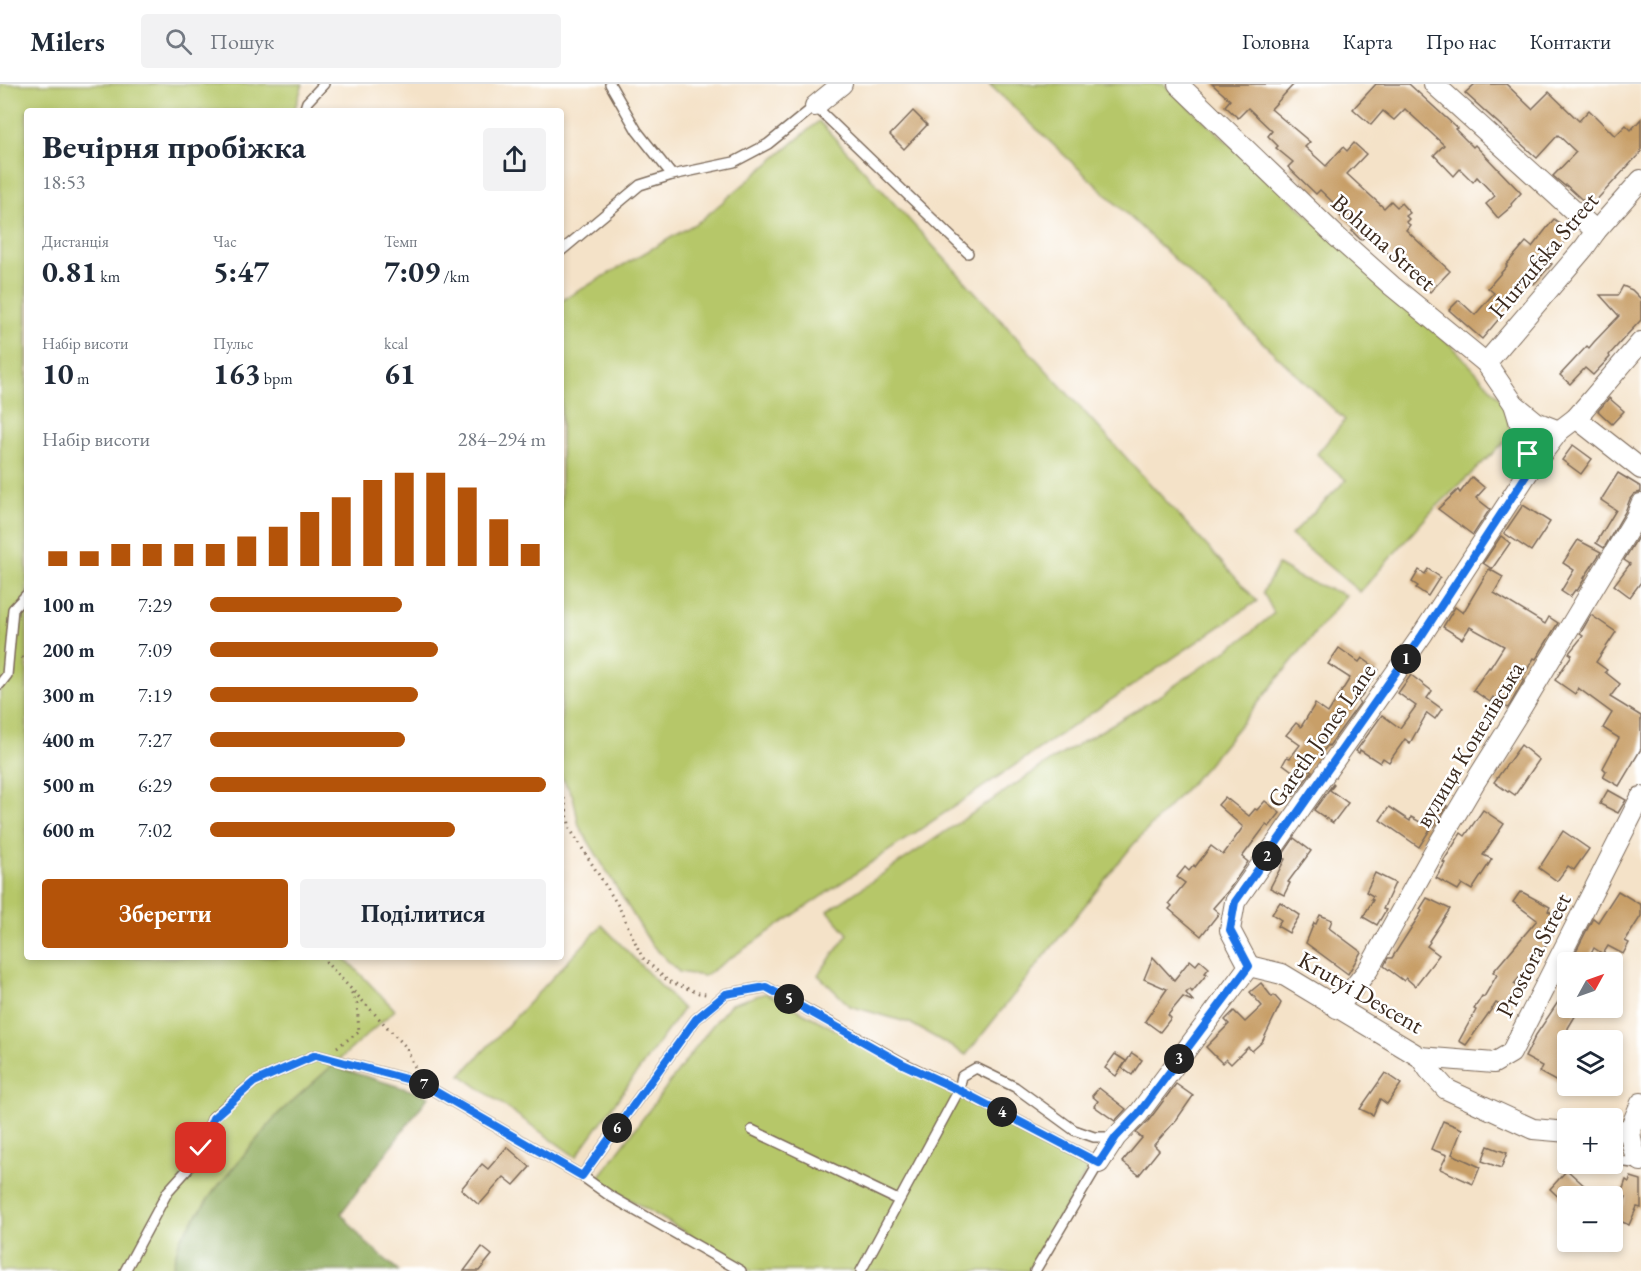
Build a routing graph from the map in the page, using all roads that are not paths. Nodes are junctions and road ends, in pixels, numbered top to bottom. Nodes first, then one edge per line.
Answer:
1 (324, 84) edge
2 (610, 84) edge
3 (842, 84) edge
4 (1178, 84) edge
5 (1434, 84) edge
6 (815, 106) junction
7 (305, 108) edge
8 (672, 175) junction
9 (1641, 180) edge
10 (1596, 231) junction
11 (564, 248) edge
12 (968, 253) dead end
13 (1641, 342) edge
14 (1486, 363) junction
15 (1514, 404) junction
16 (1576, 418) junction
17 (1559, 431) junction
18 (1641, 469) edge
19 (1529, 471) junction
20 (1641, 504) edge
21 (24, 597) edge
22 (0, 684) edge
23 (1641, 797) edge
24 (1249, 966) junction
25 (1337, 1008) junction
26 (1420, 1057) junction
27 (959, 1090) junction
28 (1641, 1103) edge
29 (1623, 1128) edge
30 (752, 1130) dead end
31 (1557, 1133) edge
32 (1623, 1133) edge
33 (1116, 1137) junction
34 (1623, 1161) edge
35 (1641, 1162) edge
36 (1099, 1163) junction
37 (582, 1176) junction
38 (898, 1200) junction
39 (125, 1271) edge
40 (741, 1271) edge
41 (861, 1271) edge
42 (1035, 1271) edge

1 - 7 lane
2 - 8 lane
3 - 6 street
4 - 14 street, Bohuna Street
5 - 10 street
6 - 8 lane
6 - 12 lane
8 - 11 lane
9 - 10 street, Hurzufska Street
10 - 14 street, Hurzufska Street
13 - 16 street, Gareth Jones Lane
14 - 15 street, Bohuna Street
15 - 17 street, Bohuna Street
15 - 19 street
16 - 17 street, Gareth Jones Lane
16 - 18 street
17 - 19 street, Gareth Jones Lane
19 - 24 street, Gareth Jones Lane
20 - 25 street, вулиця Конелівська
21 - 22 lane
23 - 26 street, Prostora Street
24 - 25 street, Krutyi Descent
24 - 33 street
25 - 26 street, Krutyi Descent
26 - 31 street, Krutyi Descent
27 - 33 lane
27 - 36 lane
27 - 37 lane
27 - 38 lane
28 - 29 street
30 - 38 lane
32 - 35 street
33 - 36 street
34 - 35 lane
36 - 42 lane
37 - 39 lane
37 - 40 lane
38 - 41 lane

